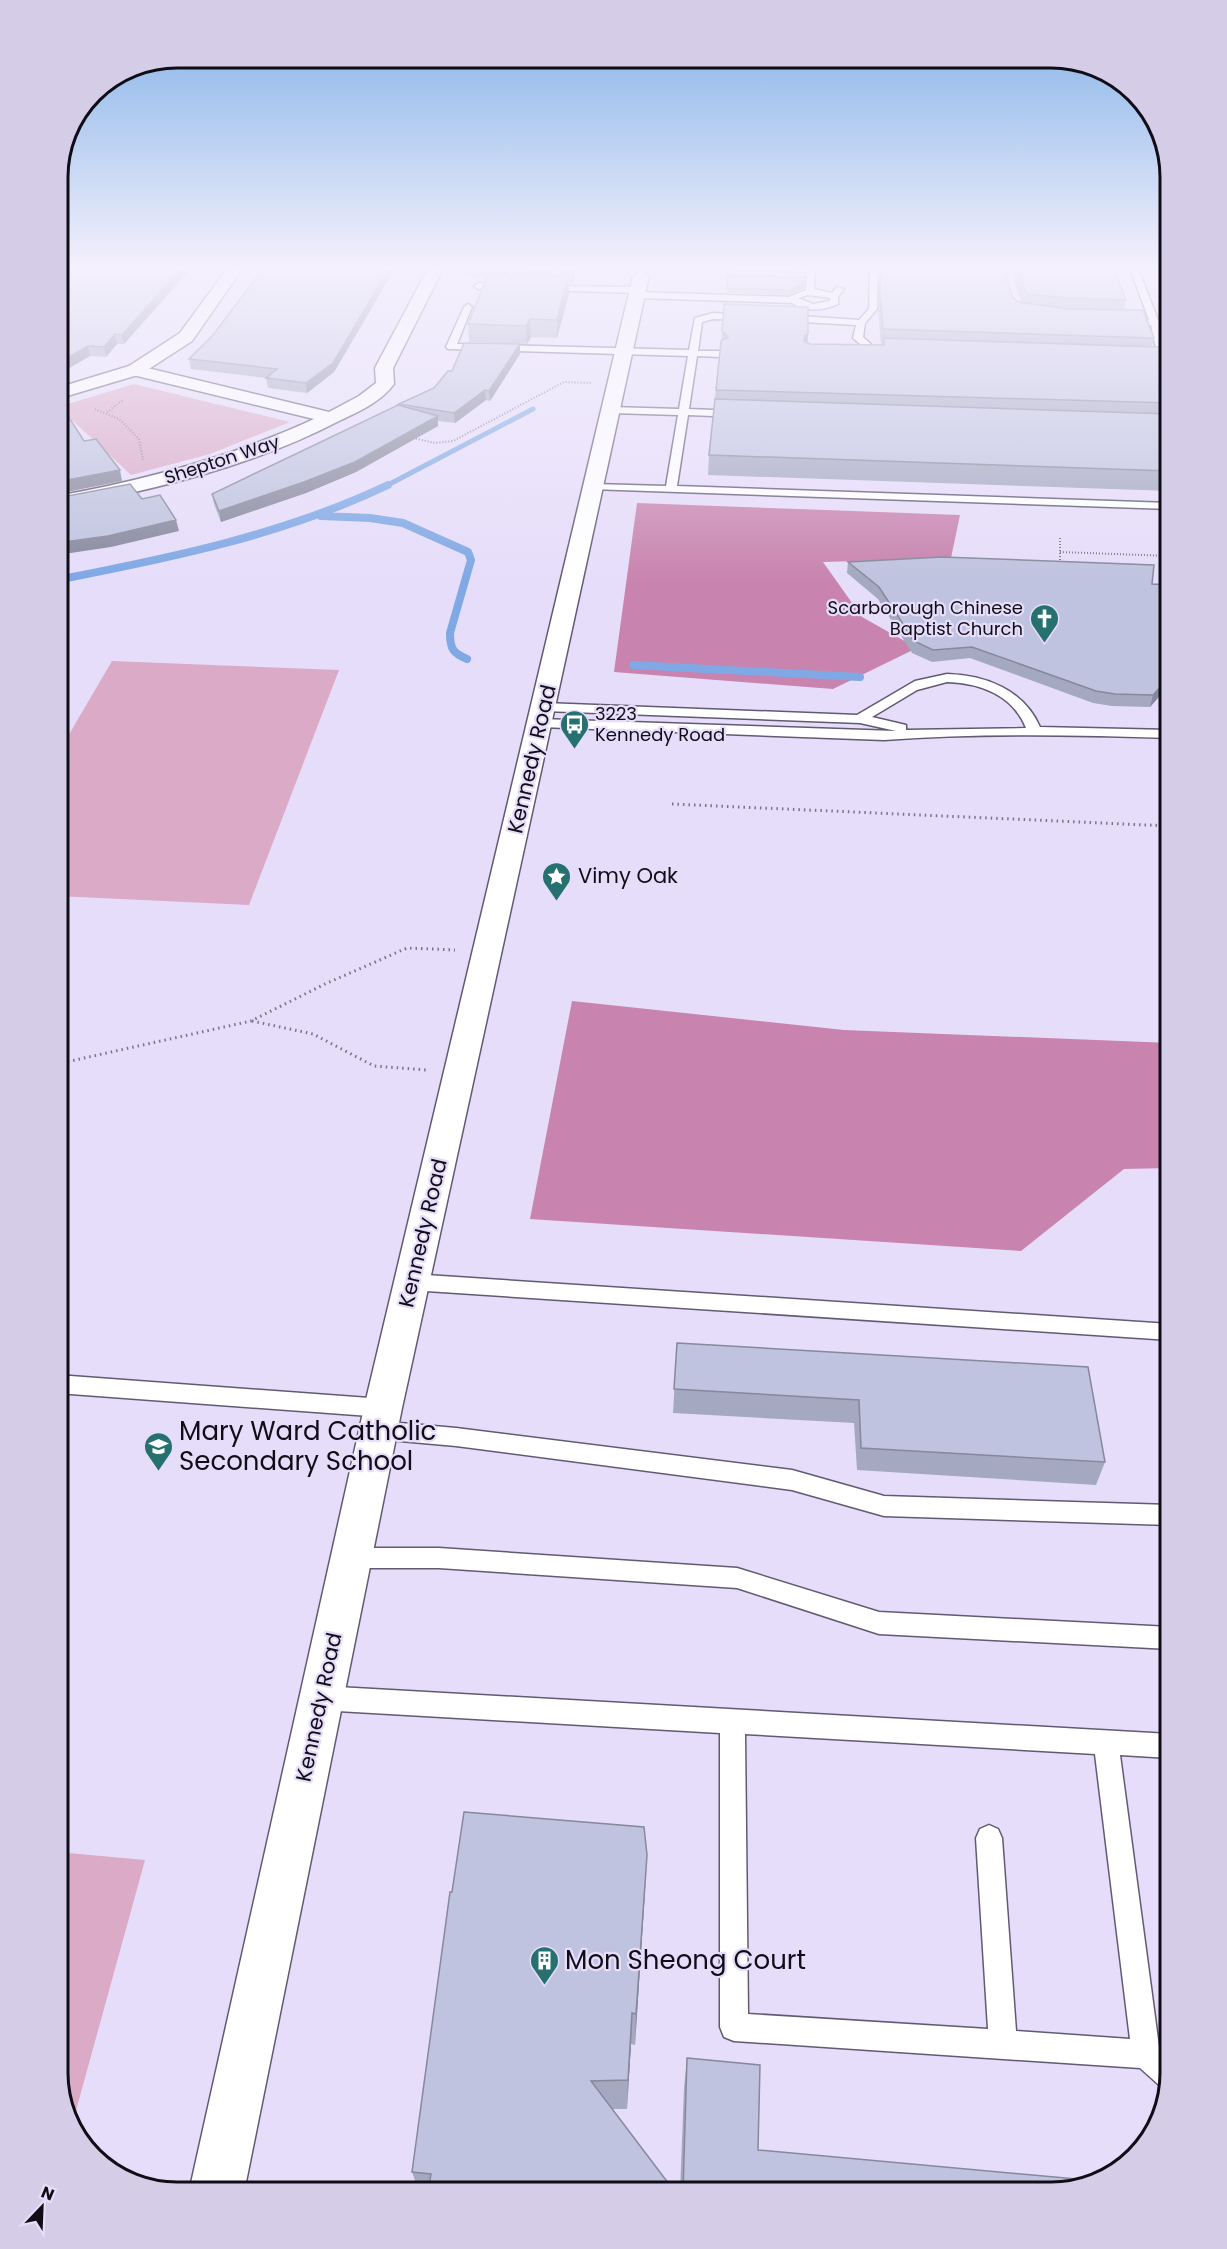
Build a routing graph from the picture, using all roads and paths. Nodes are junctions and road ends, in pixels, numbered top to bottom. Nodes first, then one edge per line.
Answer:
1 (135, 370) joint
2 (384, 370) edge
3 (620, 370) edge
4 (690, 370) edge
5 (564, 382) dead end
6 (68, 391) edge
7 (90, 408) dead end
8 (611, 411) junction
9 (683, 412) junction
10 (752, 414) edge
11 (331, 418) junction
12 (412, 438) edge
13 (144, 462) dead end
14 (594, 487) junction
15 (671, 490) junction
16 (68, 500) edge
17 (1160, 506) edge
18 (1060, 538) dead end
19 (1060, 552) junction
20 (1160, 556) edge
21 (1060, 572) edge
22 (542, 715) junction
23 (860, 719) junction
24 (1035, 732) junction
25 (926, 733) junction
26 (1160, 734) edge
27 (672, 804) dead end
28 (1160, 826) edge
29 (488, 951) junction
30 (251, 1021) junction
31 (68, 1062) edge
32 (374, 1066) joint
33 (460, 1072) junction
34 (411, 1282) junction
35 (1160, 1331) edge
36 (68, 1385) edge
37 (380, 1419) junction
38 (1160, 1515) edge
39 (350, 1558) junction
40 (1160, 1637) edge
41 (320, 1698) junction
42 (732, 1721) junction
43 (1106, 1742) junction
44 (1160, 1745) edge
45 (989, 1838) dead end
46 (1002, 2045) junction
47 (1146, 2054) junction
48 (1160, 2067) edge
49 (218, 2181) edge

1 - 6 main road
1 - 11 main road
2 - 11 main road, Shepton Way
3 - 8 main road, Kennedy Road
4 - 9 lane
5 - 12 path
7 - 13 path
8 - 9 lane
8 - 14 main road, Kennedy Road
9 - 10 lane
9 - 15 lane
11 - 16 main road, Shepton Way
14 - 15 lane
14 - 22 main road, Kennedy Road
15 - 17 lane
18 - 19 path
19 - 20 path
19 - 21 path
22 - 23 lane
22 - 25 lane
22 - 29 main road, Kennedy Road
23 - 24 lane
23 - 25 lane
24 - 25 lane
24 - 26 lane
27 - 28 path
29 - 30 path
29 - 33 main road, Kennedy Road
30 - 31 path
30 - 32 path
32 - 33 path
33 - 34 main road, Kennedy Road
34 - 35 lane
34 - 37 main road, Kennedy Road
36 - 37 lane
37 - 38 lane
37 - 39 main road, Kennedy Road
39 - 40 lane
39 - 41 main road, Kennedy Road
41 - 42 lane
41 - 49 main road, Kennedy Road
42 - 43 lane
42 - 46 lane
43 - 44 lane
43 - 47 lane
45 - 46 lane
46 - 47 lane
47 - 48 lane

